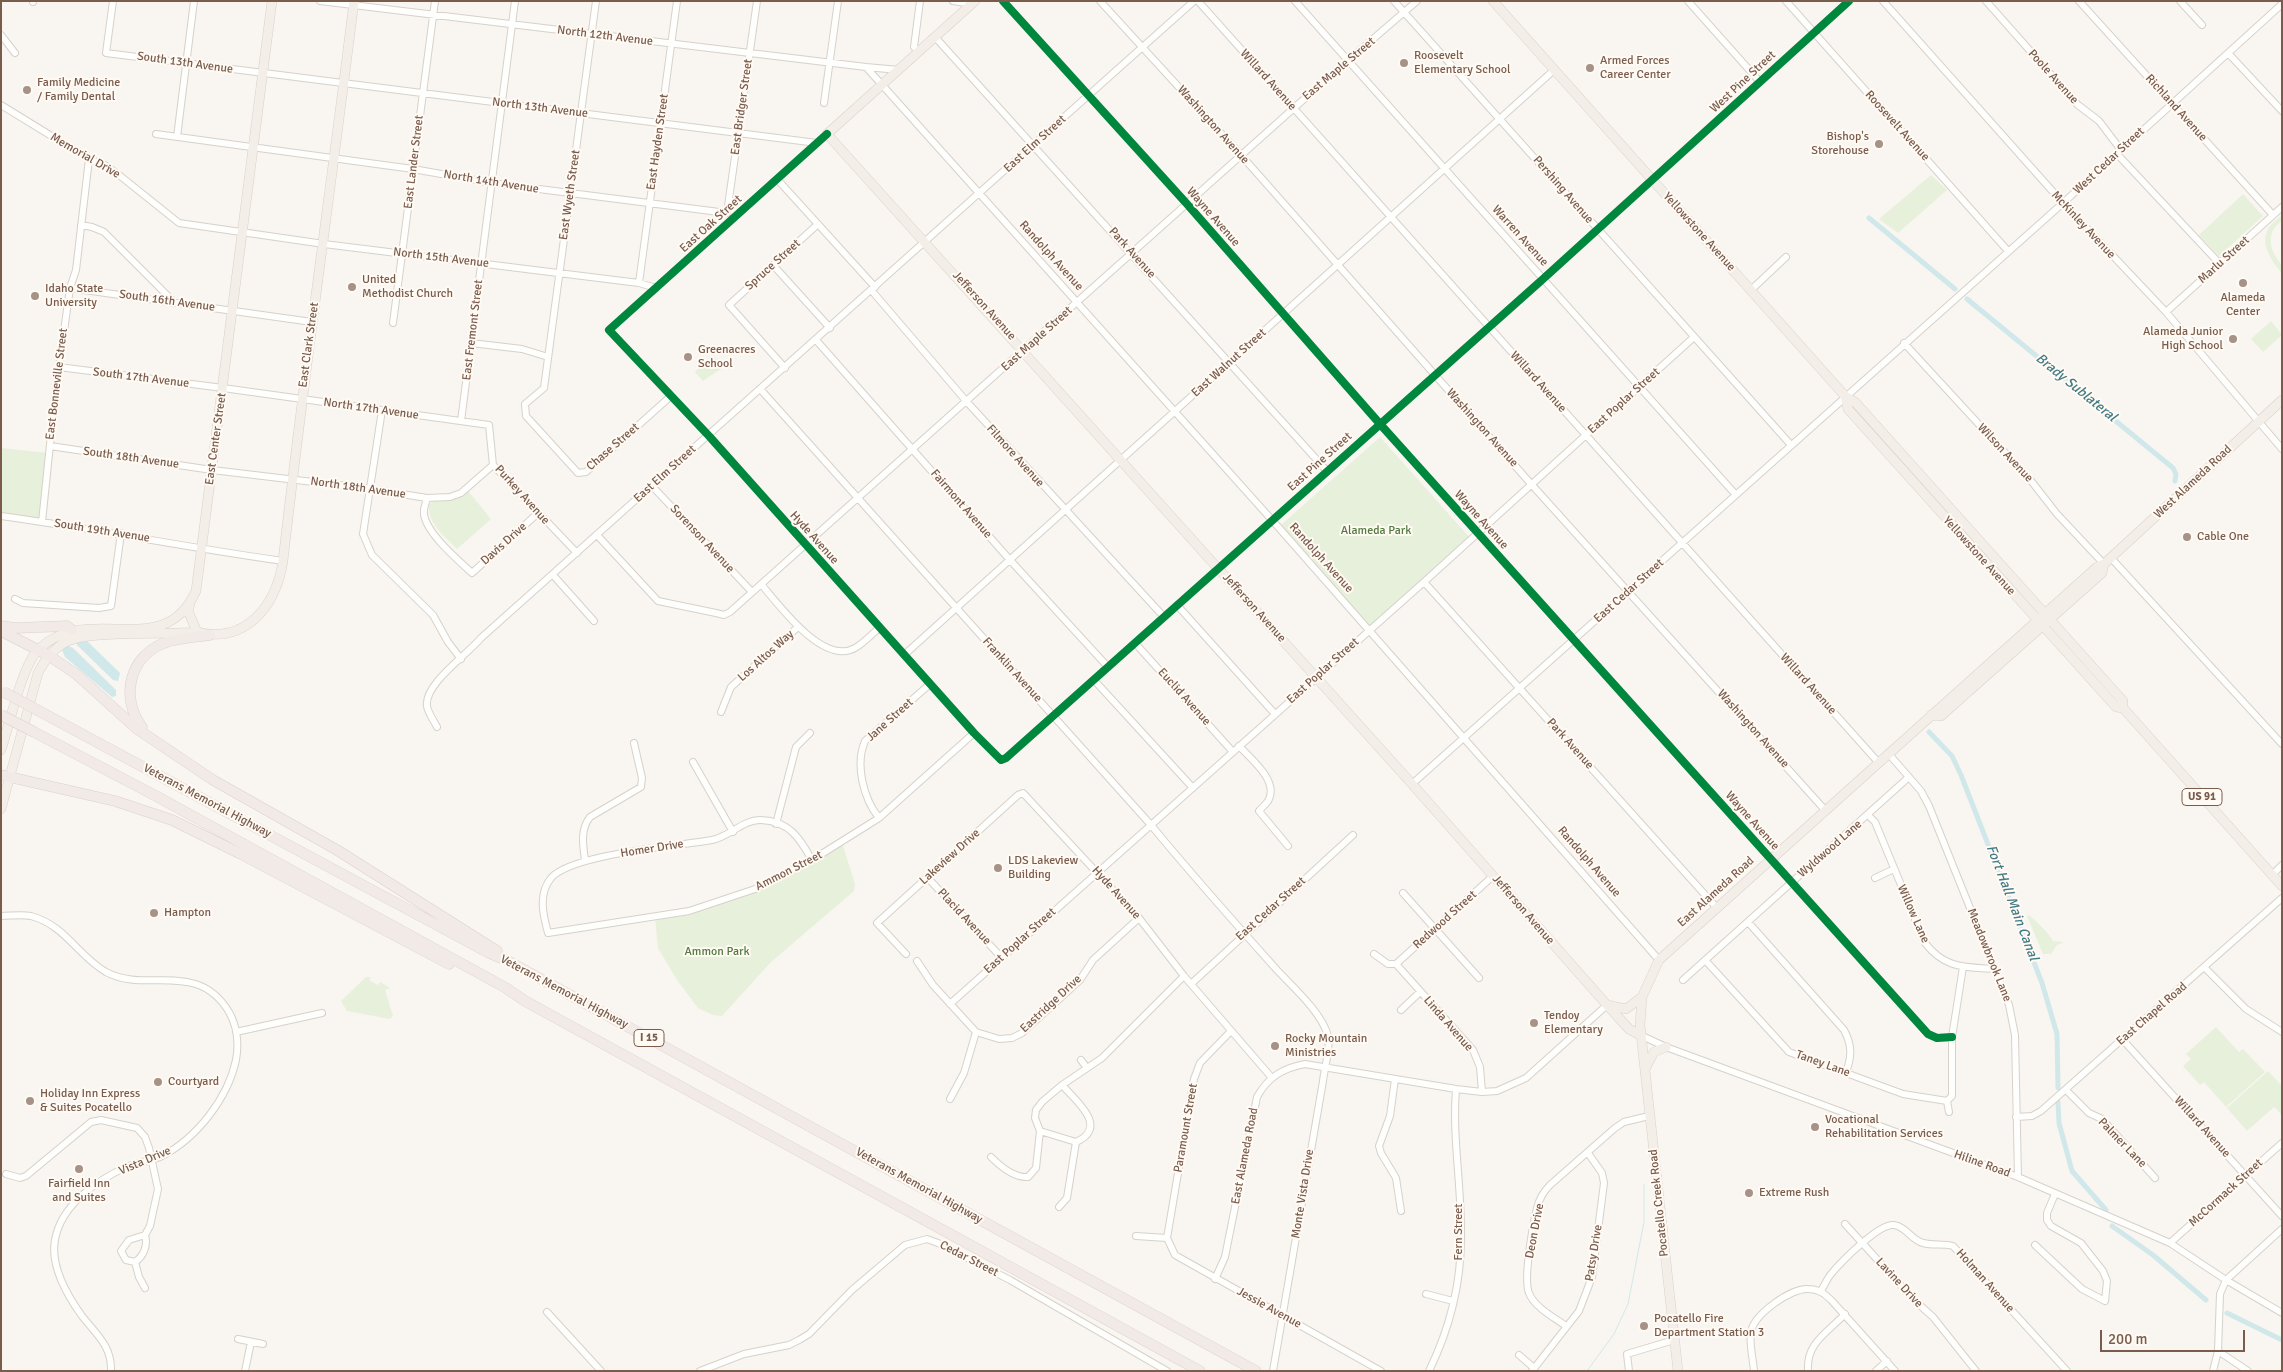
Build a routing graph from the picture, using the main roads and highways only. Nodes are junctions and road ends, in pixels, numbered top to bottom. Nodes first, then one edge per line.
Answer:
1 (272, 1) edge
2 (1493, 1) edge
3 (354, 3) edge
4 (974, 3) edge
5 (827, 134) joint
6 (2282, 400) edge
7 (190, 603) junction
8 (2044, 620) junction
9 (1, 626) edge
10 (72, 630) junction
11 (1, 631) edge
12 (197, 632) junction
13 (210, 635) junction
14 (37, 650) junction
15 (48, 655) junction
16 (3, 691) edge
17 (1, 715) edge
18 (152, 739) junction
19 (1, 750) edge
20 (5, 776) edge
21 (1, 809) edge
22 (2282, 886) edge
23 (508, 961) junction
24 (1642, 997) junction
25 (525, 1001) junction
26 (1607, 1005) junction
27 (1640, 1036) junction
28 (1666, 1047) road end
29 (1645, 1069) junction
30 (1200, 1371) edge
31 (1256, 1371) edge
32 (1678, 1371) edge

1 - 7 main road, East Center Street
2 - 8 main road, Yellowstone Avenue
3 - 13 main road, East Clark Street
4 - 5 main road, East Oak Street
5 - 26 main road, Jefferson Avenue
6 - 8 main road, West Alameda Road
7 - 10 main road, East Center Street
7 - 12 main road
8 - 22 main road, Yellowstone Avenue / US 91
8 - 24 main road, East Alameda Road
9 - 10 highway
10 - 14 main road, East Center Street
11 - 14 highway
12 - 13 main road, East Clark Street
12 - 15 main road
13 - 18 highway
14 - 15 highway
14 - 19 main road, East Center Street
15 - 18 highway
15 - 20 main road
16 - 23 highway, Veterans Memorial Highway / I 15, bridge
17 - 25 highway, Veterans Memorial Highway / I 15, bridge
18 - 23 highway
20 - 21 main road
20 - 25 highway
23 - 31 highway, Veterans Memorial Highway / I 15
24 - 26 main road
24 - 27 main road, East Alameda Road
25 - 30 highway, Veterans Memorial Highway / I 15
26 - 27 main road, Jefferson Avenue
27 - 29 main road, Pocatello Creek Road
28 - 29 main road
29 - 32 main road, Pocatello Creek Road

